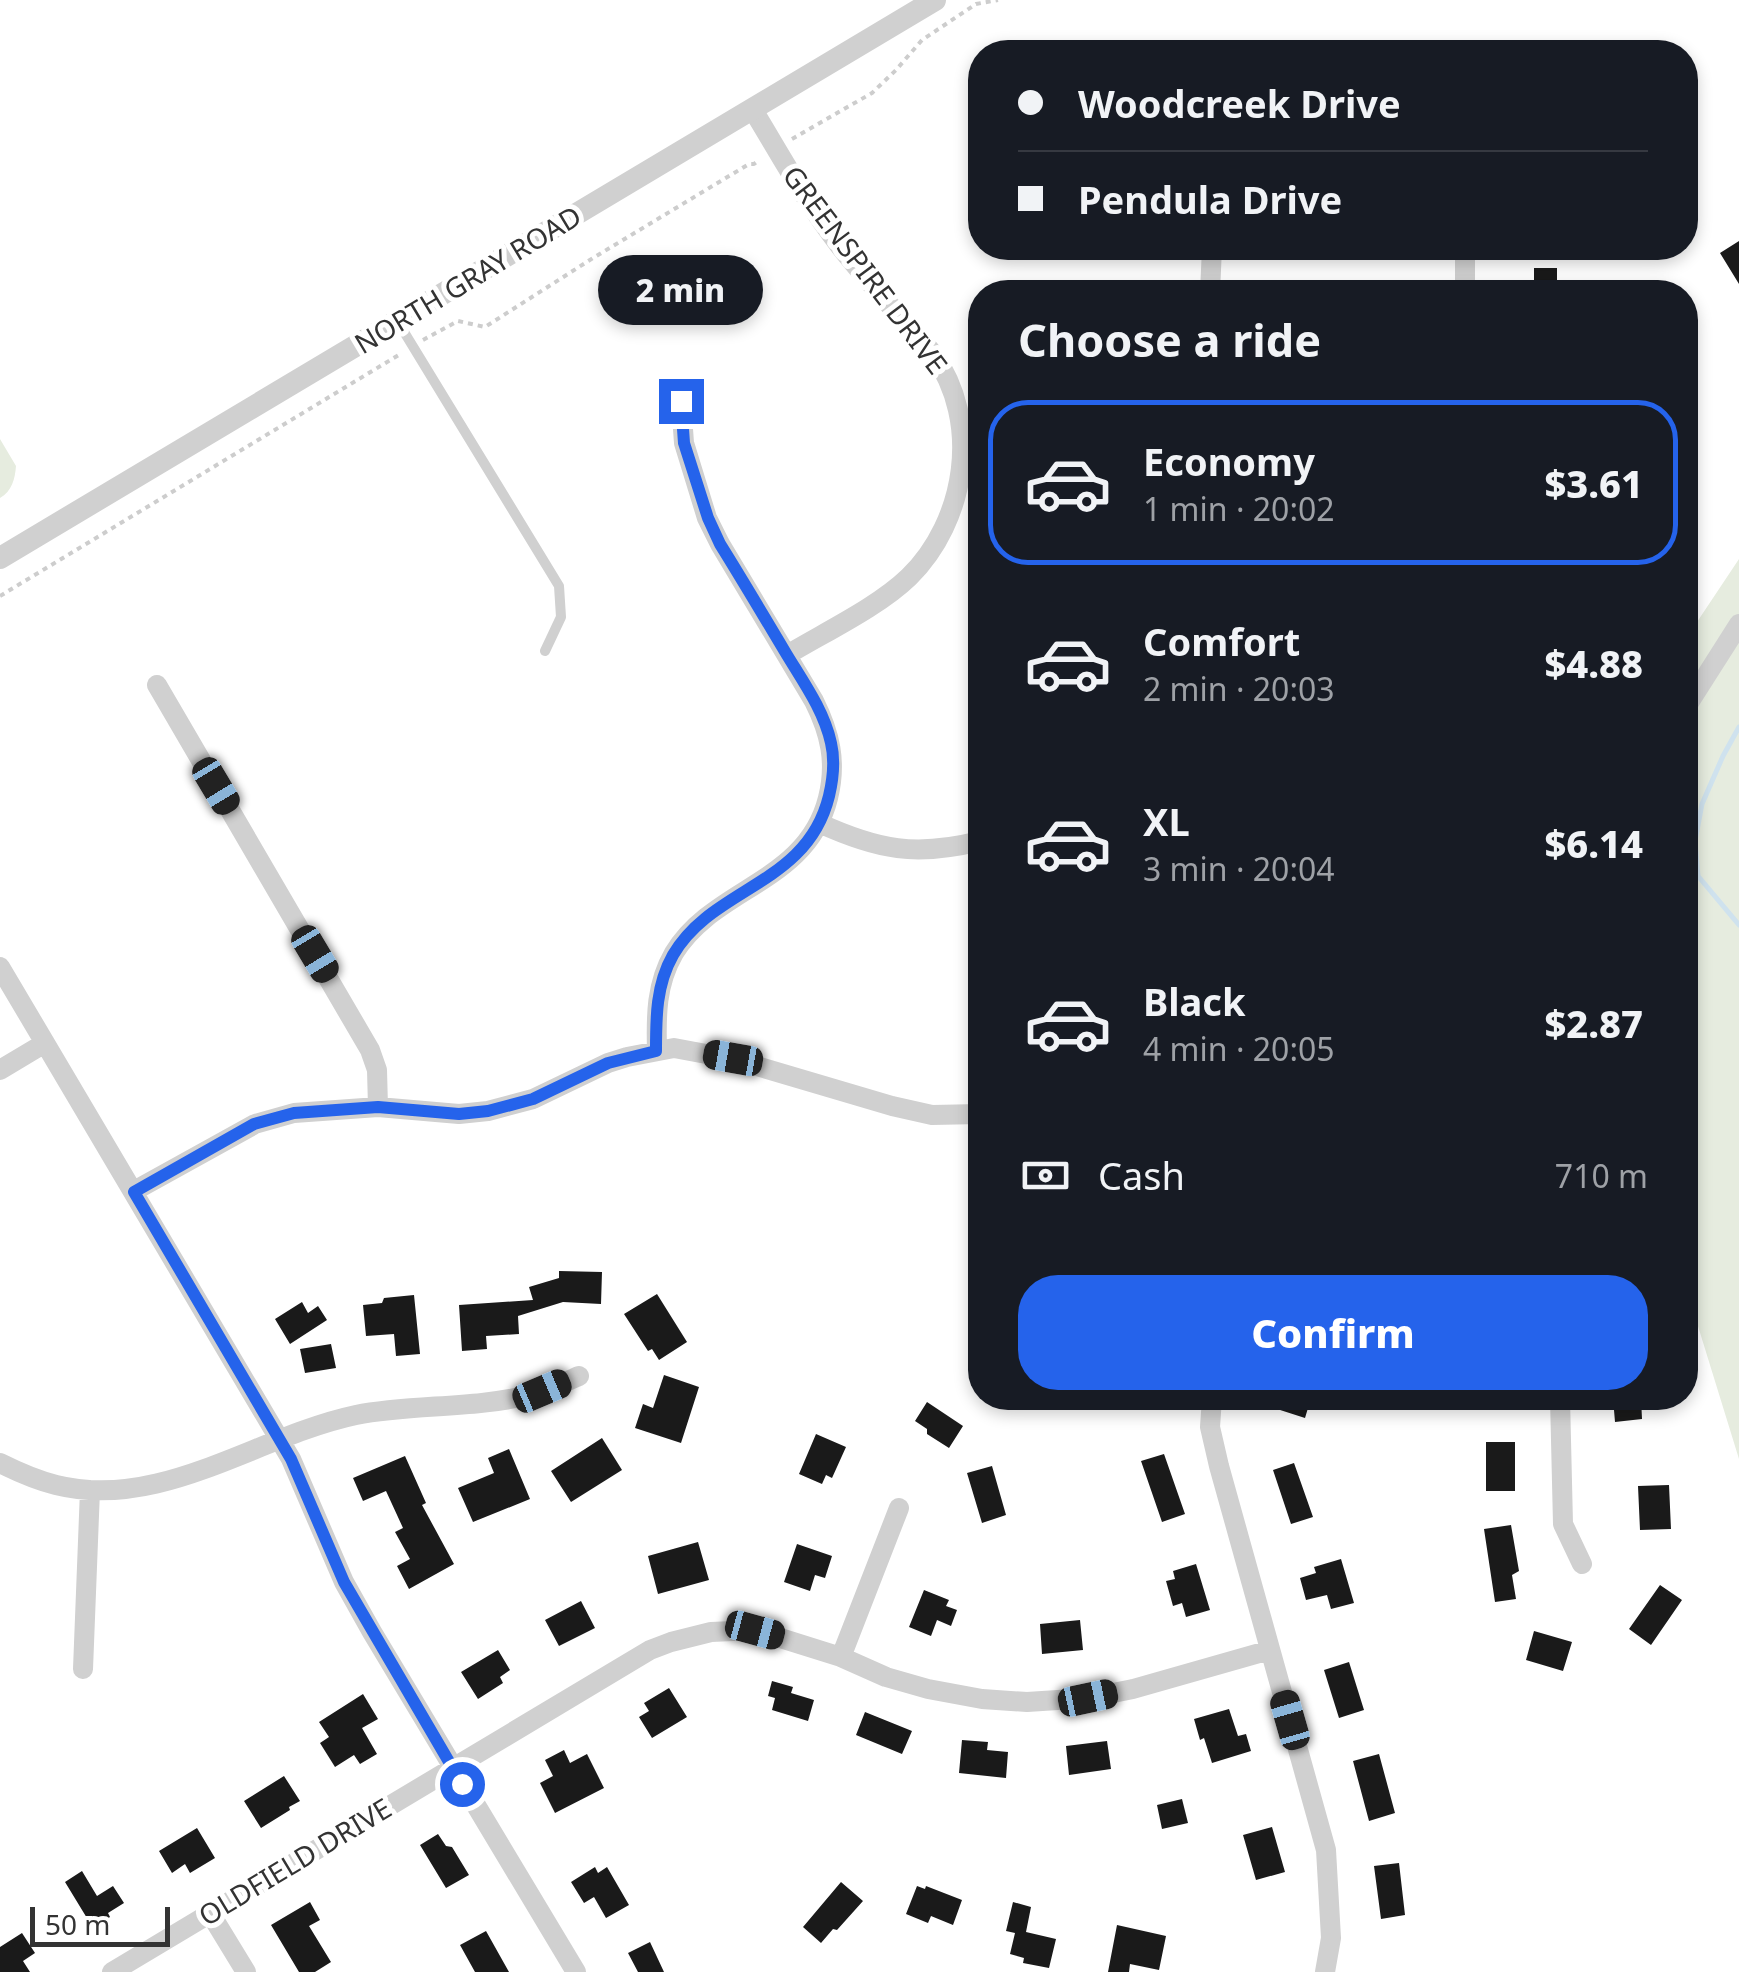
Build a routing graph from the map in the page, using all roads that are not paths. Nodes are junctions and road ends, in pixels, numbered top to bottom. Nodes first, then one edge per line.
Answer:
1 (935, 0) edge
2 (754, 110) junction
3 (398, 321) junction
4 (681, 401) dead end
5 (0, 558) edge
6 (1739, 624) edge
7 (546, 651) dead end
8 (787, 655) junction
9 (156, 685) dead end
10 (1698, 689) edge
11 (819, 823) junction
12 (968, 845) edge
13 (0, 967) edge
14 (45, 1043) junction
15 (656, 1051) junction
16 (0, 1070) edge
17 (378, 1107) junction
18 (968, 1114) edge
19 (134, 1192) junction
20 (579, 1376) dead end
21 (1211, 1410) edge
22 (1560, 1410) edge
23 (279, 1439) junction
24 (0, 1462) edge
25 (90, 1490) junction
26 (899, 1508) dead end
27 (1582, 1564) dead end
28 (1270, 1650) junction
29 (841, 1656) junction
30 (84, 1669) dead end
31 (454, 1768) junction
32 (210, 1913) junction
33 (112, 1972) edge
34 (246, 1972) edge
35 (576, 1972) edge
36 (1325, 1972) edge

1 - 2 street, NORTH GRAY ROAD
2 - 3 street, NORTH GRAY ROAD
2 - 8 street, GREENSPIRE DRIVE
3 - 5 street, NORTH GRAY ROAD
3 - 7 lane
4 - 8 street
6 - 10 street
8 - 11 street
9 - 17 street
11 - 12 street
11 - 15 street
13 - 14 street
14 - 16 street
14 - 19 street
15 - 17 street
15 - 18 street
17 - 19 street
19 - 23 street
20 - 23 street
21 - 28 street
22 - 27 street
23 - 25 street
23 - 31 street
24 - 25 street
25 - 30 street
26 - 29 street
28 - 29 street, OLDFIELD DRIVE
28 - 36 street
29 - 31 street, OLDFIELD DRIVE
31 - 32 street, OLDFIELD DRIVE
31 - 35 street
32 - 33 street, OLDFIELD DRIVE
32 - 34 street

